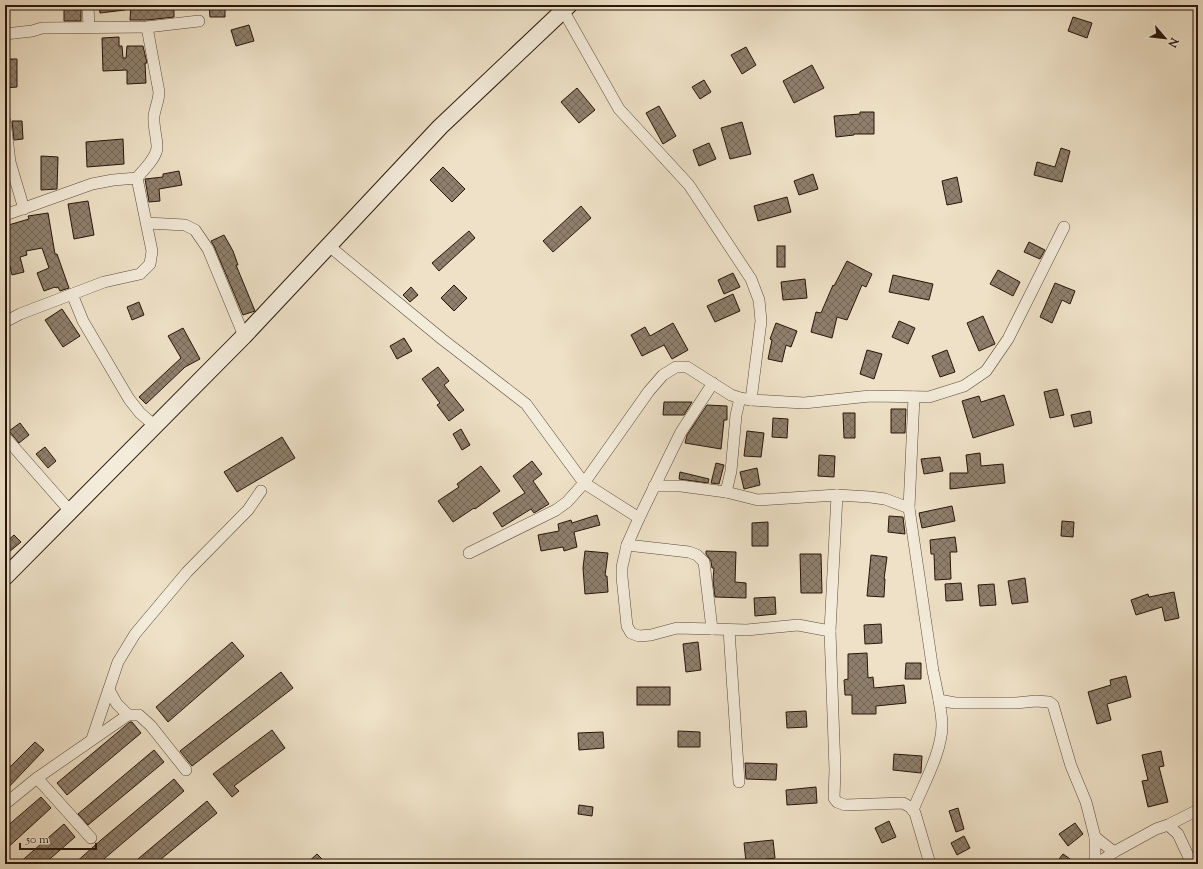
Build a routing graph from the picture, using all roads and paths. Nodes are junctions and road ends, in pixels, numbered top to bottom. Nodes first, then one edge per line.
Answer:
1 (88, 5) edge
2 (566, 8) edge
3 (199, 21) dead end
4 (88, 27) junction
5 (146, 27) junction
6 (5, 34) edge
7 (5, 121) edge
8 (8, 163) edge
9 (137, 178) junction
10 (24, 209) junction
11 (5, 215) edge
12 (146, 223) junction
13 (1064, 227) dead end
14 (329, 246) junction
15 (72, 294) junction
16 (5, 322) edge
17 (244, 336) junction
18 (713, 384) junction
19 (914, 397) junction
20 (746, 399) junction
21 (155, 426) junction
22 (5, 437) edge
23 (584, 483) junction
24 (654, 486) junction
25 (261, 492) dead end
26 (726, 492) junction
27 (837, 495) junction
28 (908, 508) junction
29 (70, 511) junction
30 (639, 518) junction
31 (627, 545) junction
32 (469, 553) dead end
33 (5, 577) edge
34 (712, 629) junction
35 (729, 630) junction
36 (830, 631) junction
37 (109, 690) junction
38 (939, 700) junction
39 (128, 715) junction
40 (92, 739) junction
41 (186, 770) dead end
42 (37, 778) junction
43 (740, 782) dead end
44 (5, 804) edge
45 (913, 810) junction
46 (1198, 810) edge
47 (1183, 819) junction
48 (1168, 826) junction
49 (1178, 834) junction
50 (1095, 837) junction
51 (91, 838) dead end
52 (1114, 852) junction
53 (930, 864) edge
54 (1096, 864) edge
55 (1192, 864) edge

1 - 4 street
2 - 14 main road
2 - 20 street
3 - 5 street
4 - 5 street
4 - 6 street
5 - 9 street
7 - 8 street
8 - 10 street
9 - 10 street
9 - 12 street
10 - 11 street
12 - 15 street
12 - 17 street
13 - 19 street
14 - 17 main road
14 - 23 street
15 - 16 street
15 - 21 street
17 - 21 main road
18 - 20 street
18 - 23 street
18 - 24 street
19 - 20 street
19 - 28 street
20 - 26 street
21 - 29 main road
22 - 29 street
23 - 30 street
23 - 32 street
24 - 26 street
24 - 30 street
25 - 37 street
26 - 27 street
27 - 28 street
27 - 36 street
28 - 38 street
29 - 33 main road
30 - 31 street
31 - 34 street
31 - 34 street
34 - 35 street
35 - 36 street
35 - 43 street
36 - 45 street
37 - 39 street
37 - 40 street
38 - 45 street
38 - 50 street
39 - 40 street
39 - 41 street
40 - 42 street
42 - 44 street
42 - 51 street
45 - 53 street
46 - 47 street
47 - 48 street
47 - 49 street
48 - 49 street
48 - 52 street
49 - 55 street
50 - 52 street
50 - 54 street
52 - 54 street

